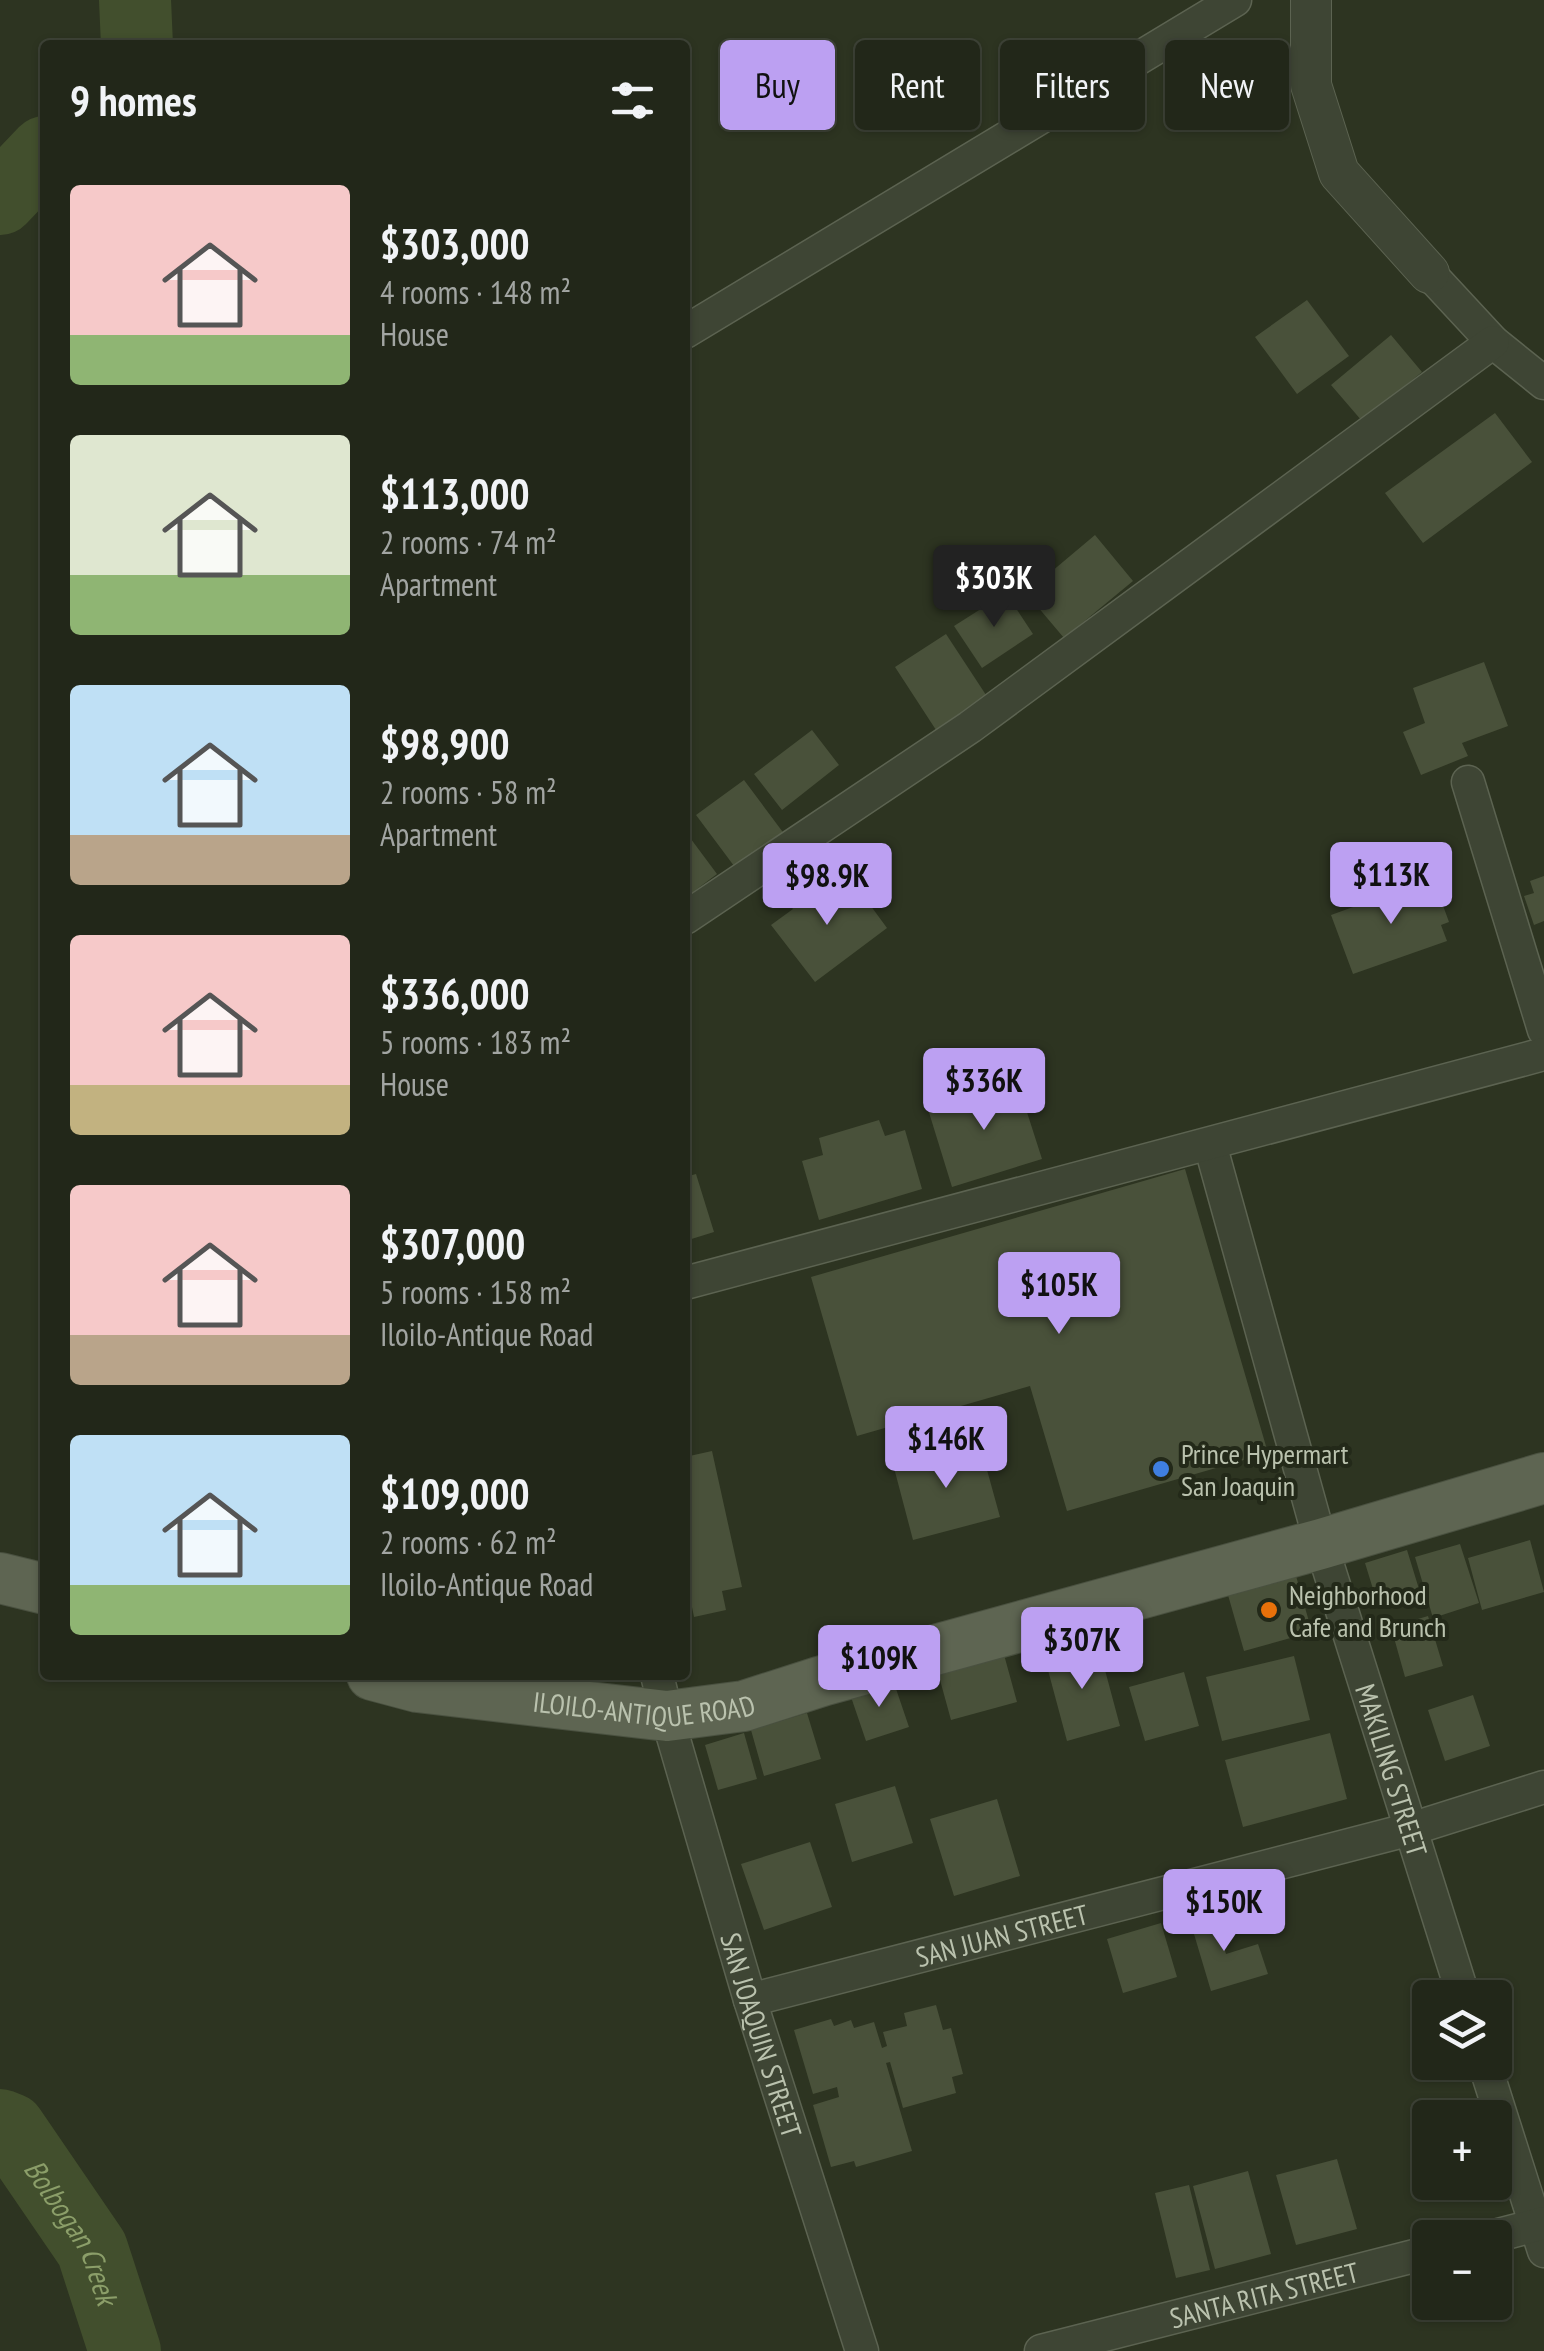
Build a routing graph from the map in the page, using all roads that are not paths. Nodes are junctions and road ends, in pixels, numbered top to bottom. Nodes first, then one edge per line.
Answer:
1 (1235, 0) edge
2 (1311, 0) edge
3 (1428, 273) joint
4 (690, 329) edge
5 (1493, 342) junction
6 (1544, 383) edge
7 (1468, 782) dead end
8 (690, 915) edge
9 (1544, 1030) edge
10 (1544, 1054) edge
11 (1210, 1144) junction
12 (690, 1282) edge
13 (1544, 1478) edge
14 (1321, 1544) junction
15 (0, 1578) edge
16 (40, 1587) edge
17 (391, 1680) edge
18 (662, 1696) edge
19 (1544, 1787) edge
20 (1410, 1829) junction
21 (1458, 1980) edge
22 (750, 2000) junction
23 (1490, 2080) edge
24 (1541, 2233) edge
25 (1512, 2236) edge
26 (1412, 2257) edge
27 (862, 2351) edge
28 (1041, 2351) edge

1 - 4 street
2 - 3 street
3 - 5 street
5 - 6 street
5 - 8 street
7 - 9 street
10 - 11 street
11 - 12 street
11 - 14 street, MAKILING STREET
13 - 14 main road, ILOILO-ANTIQUE ROAD
14 - 18 main road, ILOILO-ANTIQUE ROAD
14 - 20 street, MAKILING STREET
15 - 16 main road
17 - 18 main road, ILOILO-ANTIQUE ROAD
18 - 22 street, SAN JOAQUIN STREET
19 - 20 street, SAN JUAN STREET
20 - 21 street, MAKILING STREET
20 - 22 street, SAN JUAN STREET
22 - 27 street, SAN JOAQUIN STREET
23 - 24 street
24 - 25 street
26 - 28 street, SANTA RITA STREET

